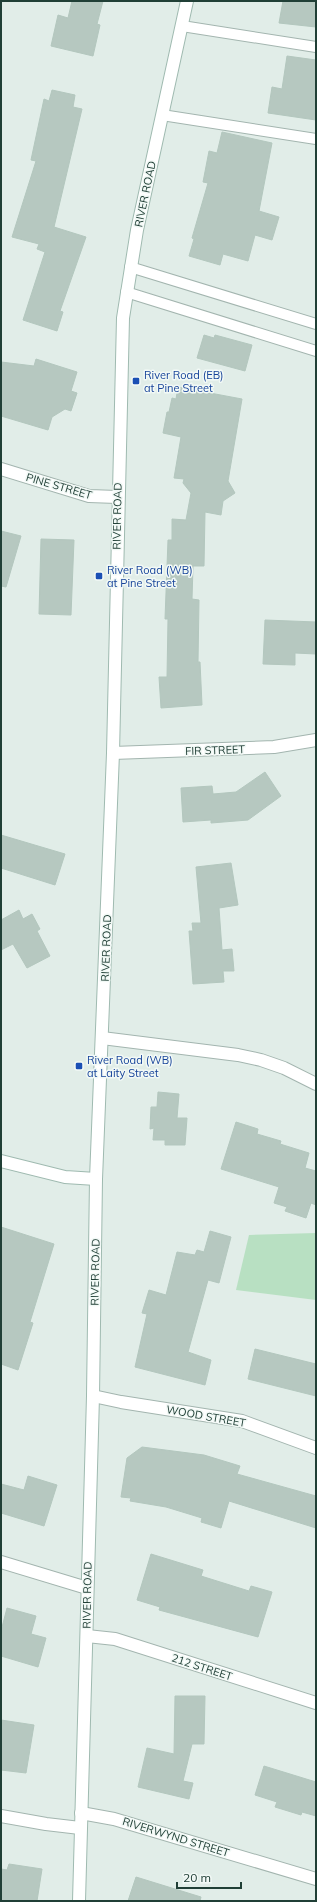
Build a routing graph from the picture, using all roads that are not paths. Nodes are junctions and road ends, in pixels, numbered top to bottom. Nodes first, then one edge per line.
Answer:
1 (187, 1) edge
2 (182, 26) junction
3 (316, 47) edge
4 (162, 115) junction
5 (316, 139) edge
6 (130, 267) junction
7 (126, 292) junction
8 (316, 324) edge
9 (316, 351) edge
10 (1, 469) edge
11 (117, 497) junction
12 (316, 740) edge
13 (113, 753) junction
14 (102, 1038) junction
15 (316, 1084) edge
16 (1, 1161) edge
17 (96, 1179) junction
18 (93, 1396) junction
19 (316, 1448) edge
20 (1, 1562) edge
21 (86, 1588) junction
22 (87, 1636) junction
23 (316, 1703) edge
24 (81, 1813) junction
25 (1, 1816) edge
26 (80, 1828) junction
27 (316, 1879) edge
28 (78, 1901) edge

1 - 2 street, RIVER ROAD
2 - 3 lane
2 - 4 street, RIVER ROAD
4 - 5 lane
4 - 6 street, RIVER ROAD
6 - 7 street, RIVER ROAD
6 - 8 lane
7 - 9 lane
7 - 11 street, RIVER ROAD
10 - 11 street, PINE STREET
11 - 13 street, RIVER ROAD
12 - 13 street, FIR STREET
13 - 14 street, RIVER ROAD
14 - 15 street
14 - 17 street, RIVER ROAD
16 - 17 street
17 - 18 street, RIVER ROAD
18 - 19 street, WOOD STREET
18 - 21 street, RIVER ROAD
20 - 21 street
21 - 22 street, RIVER ROAD
22 - 23 street, 212 STREET
22 - 24 street, RIVER ROAD
24 - 26 street, RIVER ROAD
24 - 27 street, RIVERWYND STREET
25 - 26 street
26 - 28 street, RIVER ROAD

